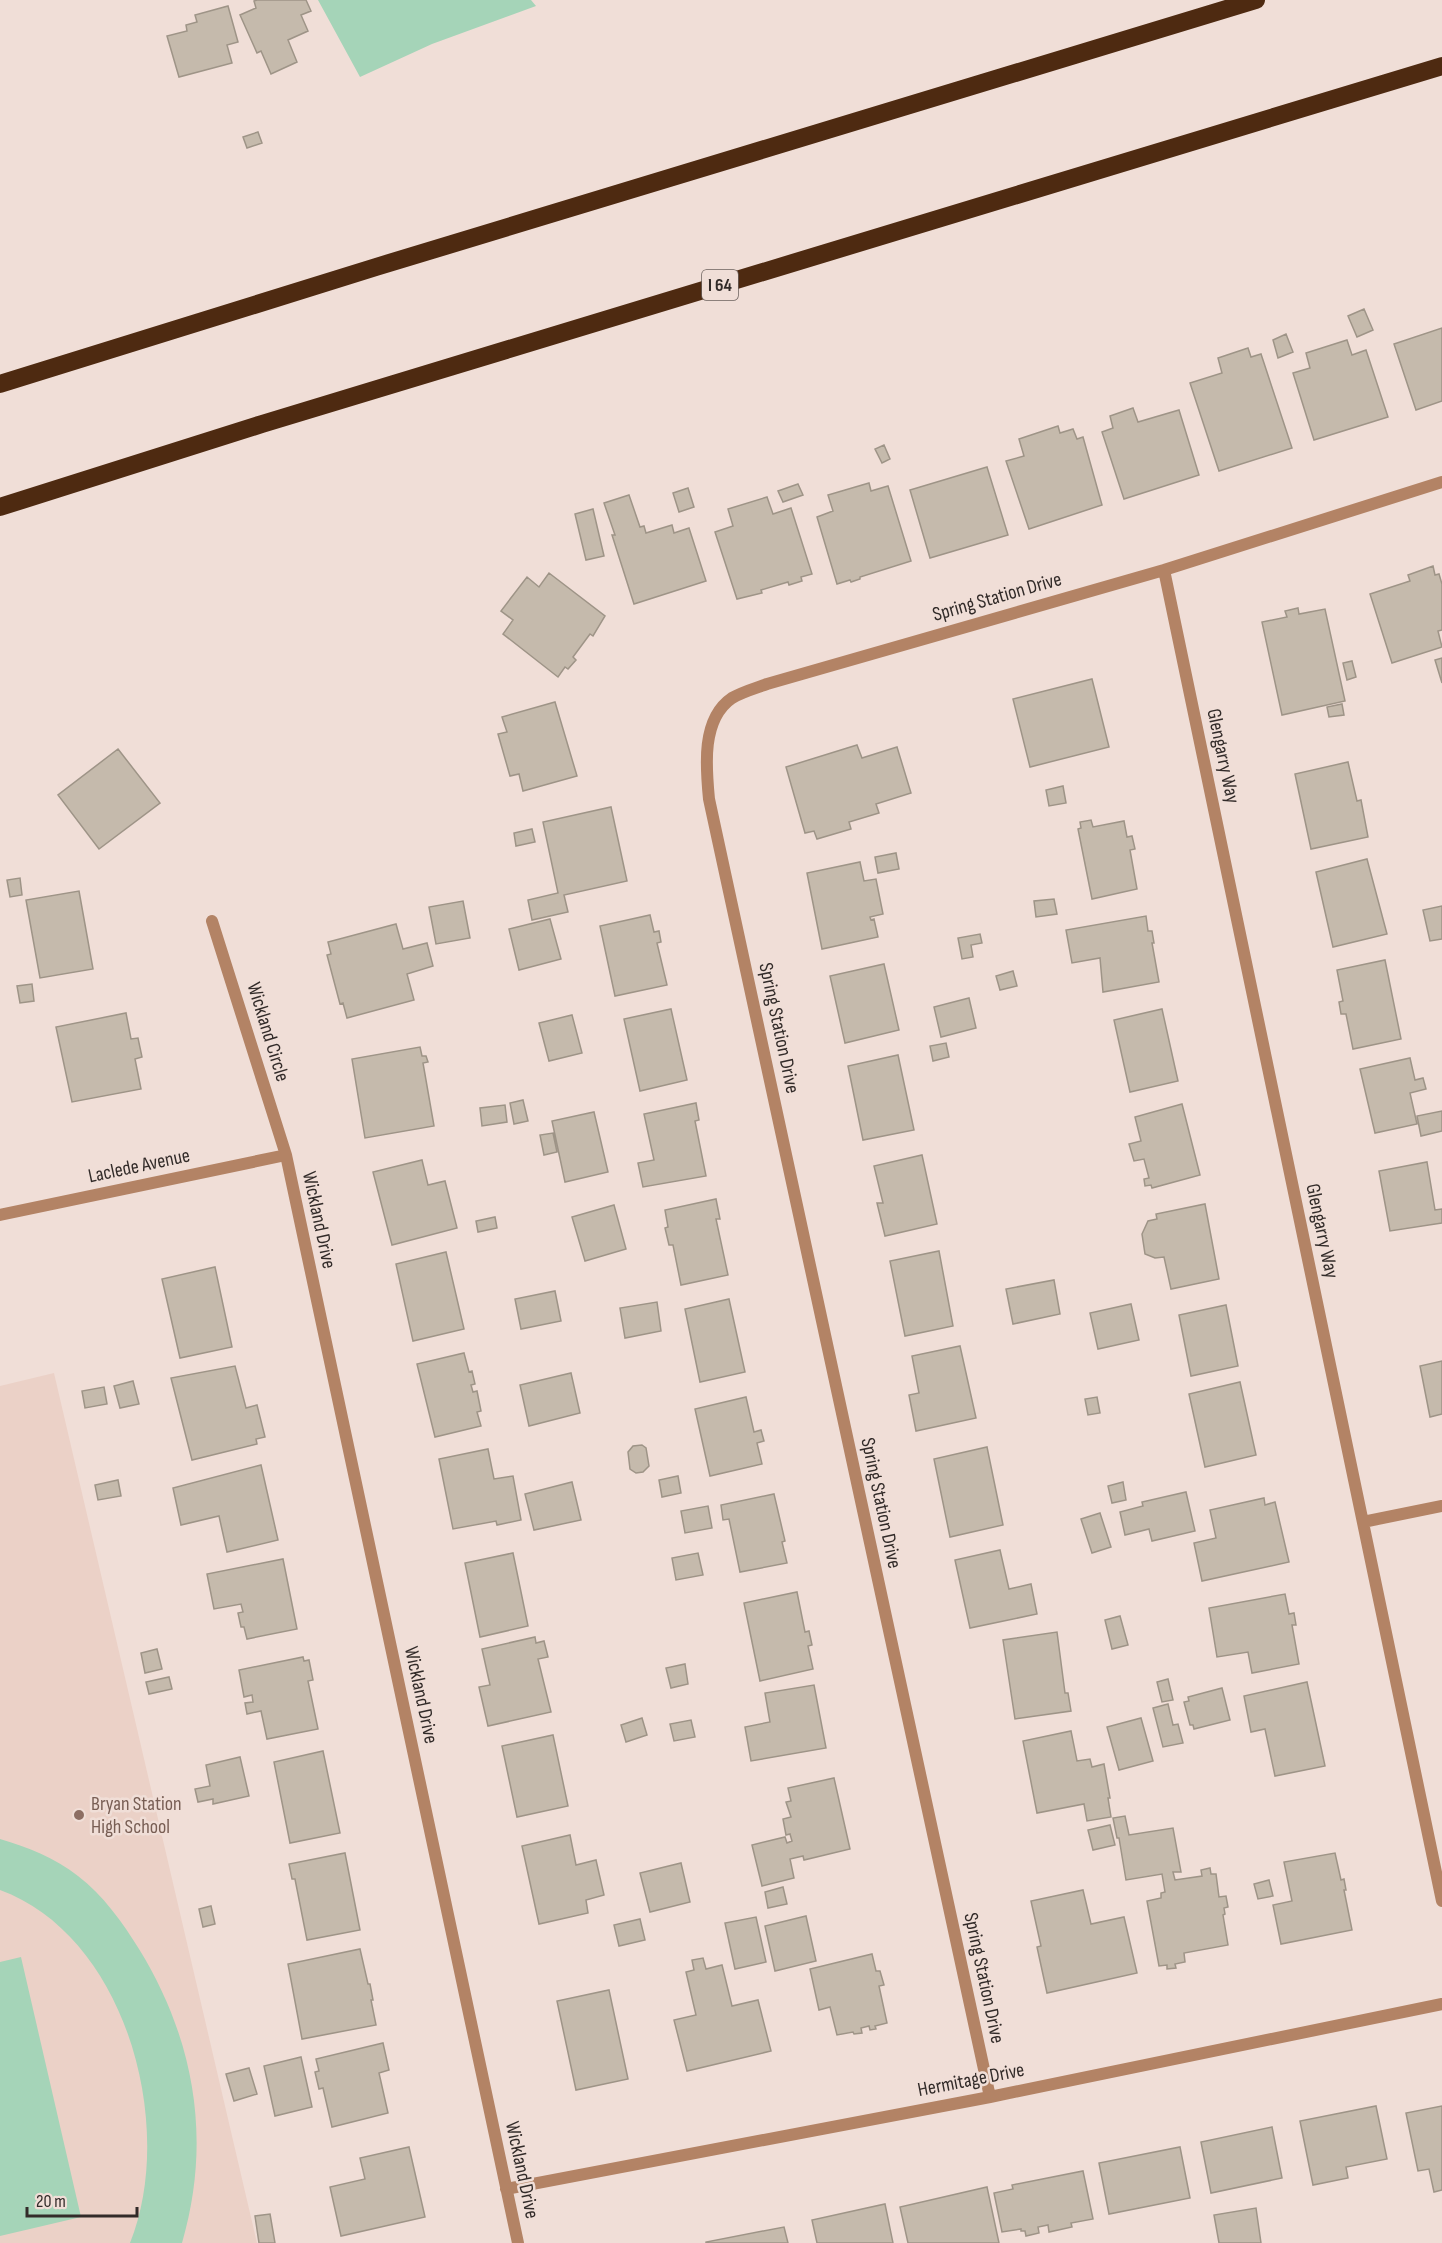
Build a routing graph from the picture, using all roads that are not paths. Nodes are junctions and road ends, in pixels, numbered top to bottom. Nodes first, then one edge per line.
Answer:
1 (1256, 0) edge
2 (1442, 66) edge
3 (0, 384) edge
4 (1442, 482) edge
5 (0, 507) edge
6 (1164, 570) junction
7 (212, 921) dead end
8 (286, 1155) junction
9 (0, 1215) edge
10 (1442, 1506) edge
11 (1364, 1522) junction
12 (1442, 1901) edge
13 (1442, 2004) edge
14 (990, 2097) junction
15 (507, 2189) junction
16 (518, 2243) edge

1 - 3 highway
2 - 5 highway, I 64
4 - 6 street, Spring Station Drive
6 - 11 street, Glengarry Way
6 - 14 street, Spring Station Drive
7 - 8 street, Wickland Circle
8 - 9 street, Laclede Avenue
8 - 15 street, Wickland Drive
10 - 11 street
11 - 12 street, Glengarry Way
13 - 14 street, Hermitage Drive
14 - 15 street, Hermitage Drive
15 - 16 street, Wickland Drive

